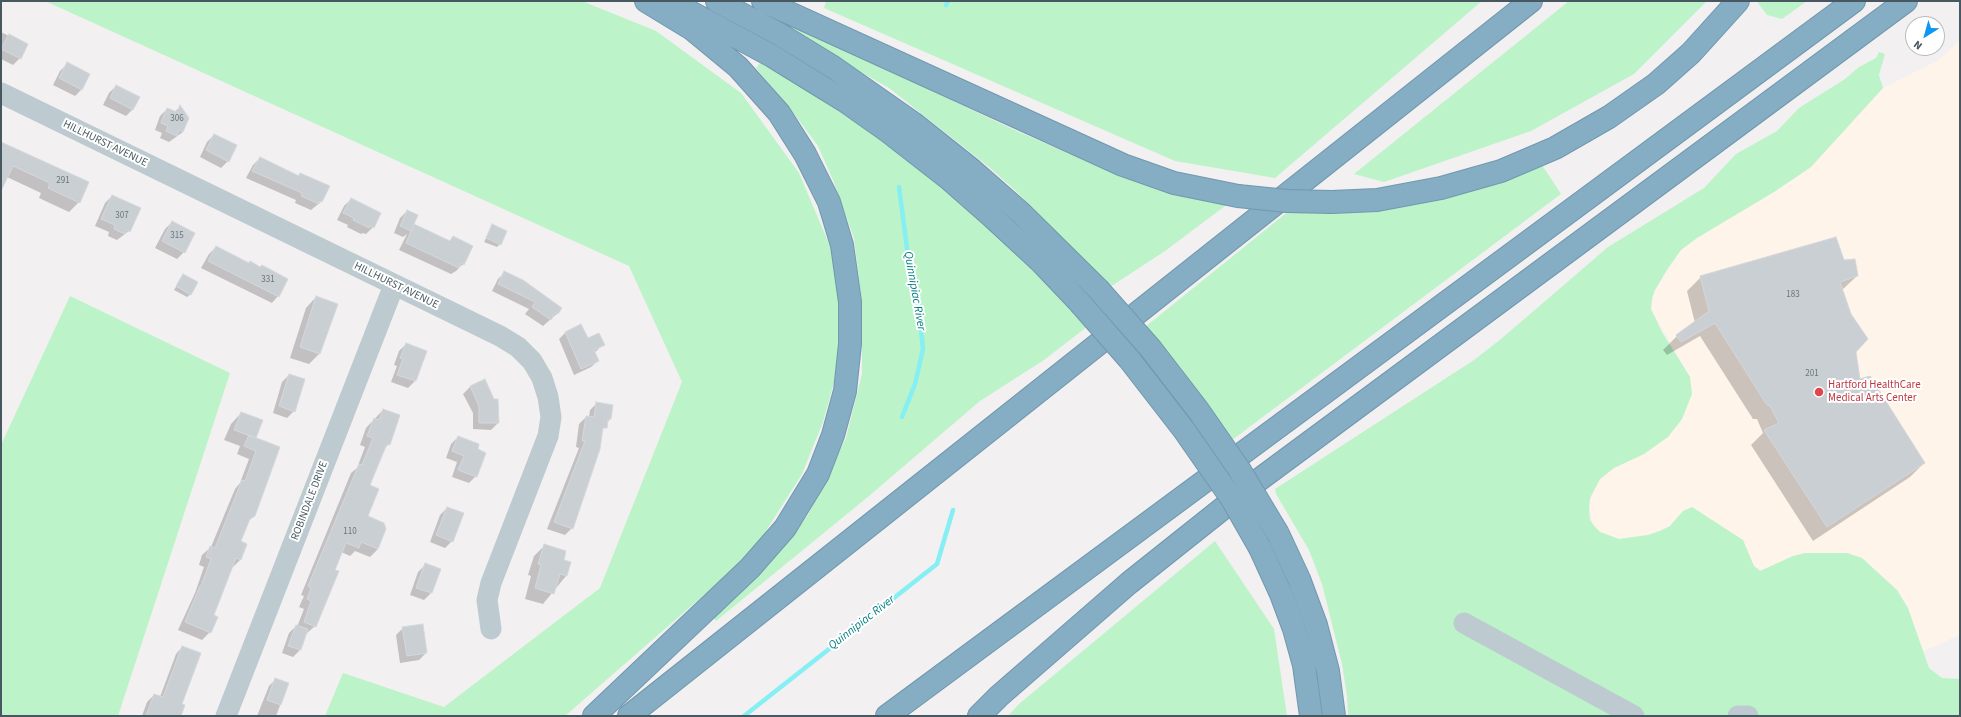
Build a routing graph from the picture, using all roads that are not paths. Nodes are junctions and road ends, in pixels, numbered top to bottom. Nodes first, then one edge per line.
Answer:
1 (646, 1) edge
2 (669, 1) edge
3 (717, 1) edge
4 (763, 1) edge
5 (1738, 1) edge
6 (1854, 1) edge
7 (1906, 1) edge
8 (1524, 5) edge
9 (1, 93) edge
10 (394, 285) junction
11 (1464, 623) dead end
12 (491, 629) dead end
13 (226, 716) edge
14 (594, 716) edge
15 (629, 716) edge
16 (887, 716) edge
17 (979, 716) edge
18 (1311, 716) edge
19 (1334, 716) edge
20 (1634, 716) edge
21 (1738, 716) edge
22 (1748, 716) edge

1 - 14 highway
2 - 18 highway, bridge
3 - 19 highway, bridge
4 - 5 highway, bridge
6 - 16 highway
7 - 17 highway
8 - 15 highway
9 - 10 street, HILLHURST AVENUE
10 - 12 street, HILLHURST AVENUE
10 - 13 street, ROBINDALE DRIVE
11 - 20 street
21 - 22 street

